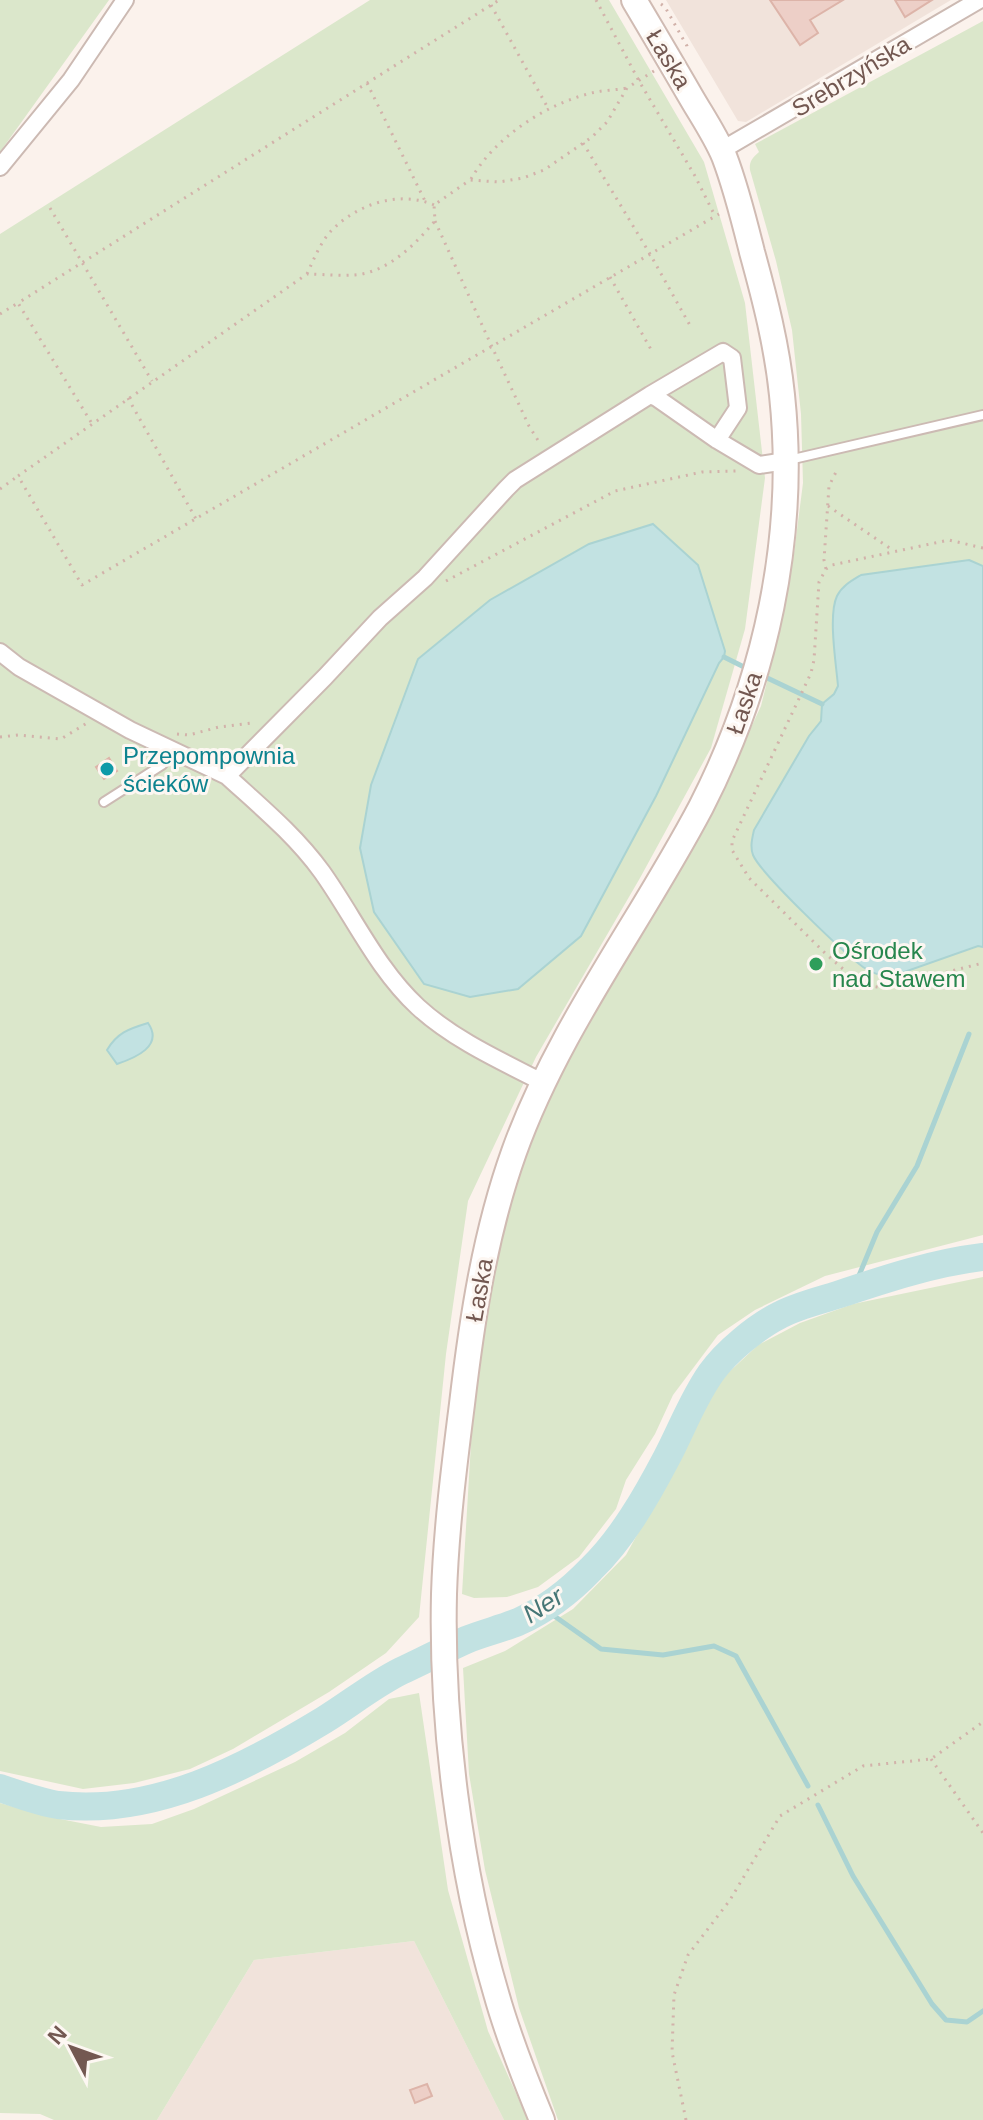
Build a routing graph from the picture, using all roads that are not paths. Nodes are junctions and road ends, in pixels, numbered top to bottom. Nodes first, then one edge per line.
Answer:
1 (125, 0) edge
2 (634, 0) edge
3 (978, 0) edge
4 (722, 150) junction
5 (0, 167) edge
6 (650, 395) junction
7 (983, 415) edge
8 (717, 440) junction
9 (780, 462) junction
10 (0, 652) edge
11 (175, 751) junction
12 (227, 776) junction
13 (104, 802) dead end
14 (544, 1083) junction
15 (542, 2120) edge

1 - 5 street
2 - 4 main road, Łaska
3 - 4 street, Srebrzyńska
4 - 9 main road, Łaska
6 - 8 street
6 - 8 street
6 - 12 street
7 - 9 lane
8 - 9 street
9 - 14 main road, Łaska
10 - 11 street
11 - 12 street
11 - 13 lane
12 - 14 street
14 - 15 main road, Łaska

